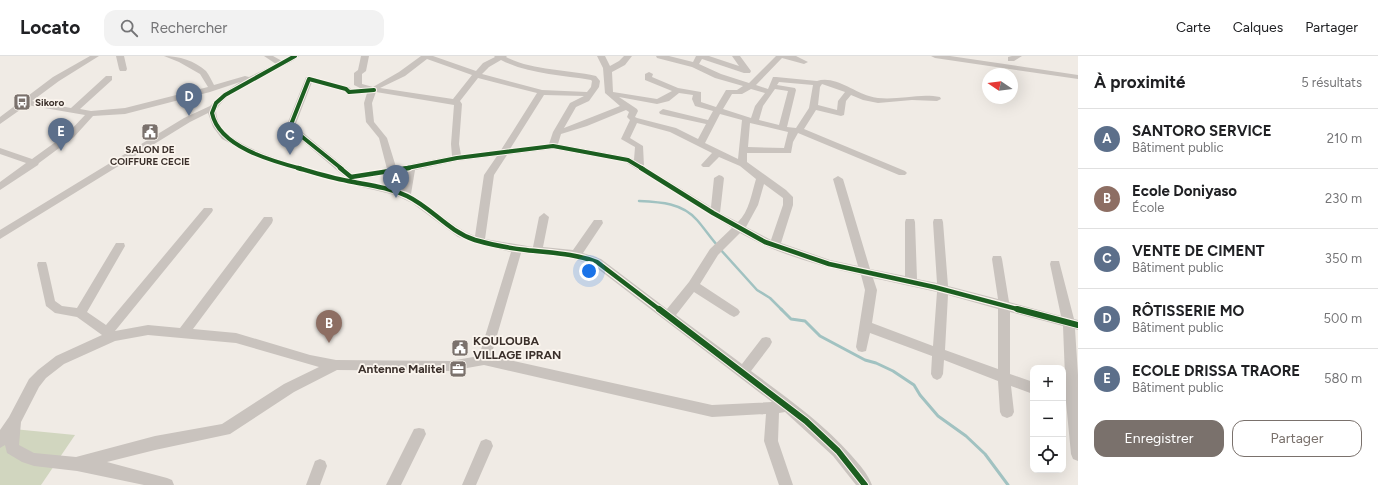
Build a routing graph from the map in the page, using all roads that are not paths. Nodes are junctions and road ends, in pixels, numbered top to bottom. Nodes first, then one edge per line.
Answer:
1 (95, 56) edge
2 (120, 56) edge
3 (168, 56) edge
4 (268, 56) edge
5 (295, 56) edge
6 (365, 56) edge
7 (426, 56) edge
8 (501, 56) edge
9 (601, 56) edge
10 (628, 56) edge
11 (660, 56) edge
12 (701, 56) edge
13 (736, 56) edge
14 (779, 56) edge
15 (784, 56) edge
16 (935, 56) edge
17 (804, 62) dead end
18 (282, 64) junction
19 (695, 65) junction
20 (123, 69) dead end
21 (745, 70) junction
22 (607, 71) junction
23 (649, 74) dead end
24 (478, 75) junction
25 (257, 77) junction
26 (1078, 77) edge
27 (109, 78) dead end
28 (760, 78) junction
29 (732, 80) junction
30 (818, 83) junction
31 (751, 86) junction
32 (212, 88) junction
33 (772, 89) junction
34 (374, 90) junction
35 (679, 90) junction
36 (542, 92) junction
37 (848, 92) junction
38 (609, 93) junction
39 (589, 94) junction
40 (936, 99) dead end
41 (24, 102) junction
42 (455, 102) junction
43 (626, 106) junction
44 (814, 107) junction
45 (212, 108) junction
46 (73, 111) junction
47 (718, 111) junction
48 (663, 112) dead end
49 (91, 114) junction
50 (634, 120) junction
51 (750, 120) junction
52 (0, 121) edge
53 (711, 123) junction
54 (782, 129) junction
55 (796, 130) junction
56 (557, 132) junction
57 (700, 145) junction
58 (553, 146) junction
59 (742, 150) junction
60 (0, 151) edge
61 (504, 152) junction
62 (717, 153) junction
63 (457, 158) junction
64 (35, 162) junction
65 (742, 163) junction
66 (706, 165) dead end
67 (639, 167) junction
68 (411, 168) junction
69 (392, 171) junction
70 (902, 173) dead end
71 (761, 177) junction
72 (719, 178) dead end
73 (838, 179) dead end
74 (0, 187) edge
75 (406, 196) junction
76 (208, 210) dead end
77 (715, 214) junction
78 (544, 217) dead end
79 (268, 220) dead end
80 (910, 222) dead end
81 (938, 222) dead end
82 (598, 223) dead end
83 (740, 228) junction
84 (0, 235) edge
85 (480, 240) junction
86 (775, 245) junction
87 (120, 246) dead end
88 (517, 249) junction
89 (537, 251) junction
90 (576, 254) junction
91 (997, 259) dead end
92 (1055, 264) dead end
93 (42, 265) dead end
94 (866, 272) junction
95 (911, 282) junction
96 (693, 285) junction
97 (943, 289) junction
98 (1004, 304) junction
99 (734, 312) dead end
100 (80, 313) junction
101 (668, 316) junction
102 (1073, 324) edge
103 (866, 326) junction
104 (183, 333) junction
105 (110, 334) junction
106 (766, 342) dead end
107 (862, 347) dead end
108 (938, 352) junction
109 (484, 360) junction
110 (336, 365) junction
111 (743, 372) junction
112 (937, 374) dead end
113 (1004, 378) junction
114 (1030, 387) edge
115 (1068, 400) edge
116 (788, 406) junction
117 (773, 408) junction
118 (1007, 412) dead end
119 (14, 421) junction
120 (419, 434) dead end
121 (0, 441) edge
122 (486, 446) dead end
123 (1078, 454) edge
124 (75, 464) junction
125 (320, 466) dead end
126 (142, 481) edge
127 (168, 485) edge
128 (313, 485) edge
129 (392, 485) edge
130 (469, 485) edge
131 (786, 485) edge
132 (865, 485) edge

1 - 41 street
2 - 20 street
3 - 32 street
4 - 18 street
5 - 18 street
6 - 34 street
7 - 24 street
7 - 34 street
8 - 24 street
8 - 39 street
9 - 22 street
10 - 22 street
11 - 19 street
12 - 19 street
12 - 21 street
13 - 21 street
14 - 28 street
15 - 17 street
16 - 26 street
18 - 25 street
19 - 29 street
21 - 28 street
21 - 29 street
22 - 38 street
23 - 35 street
24 - 36 street
24 - 42 street
25 - 32 street
25 - 45 street
27 - 46 street
28 - 31 street
29 - 31 street
30 - 33 street
30 - 37 street
30 - 44 street
31 - 33 street
31 - 47 street
32 - 49 street
33 - 51 street
33 - 54 street
34 - 42 street
34 - 69 street
34 - 69 street
35 - 38 street
35 - 47 street
36 - 39 street
36 - 61 street
37 - 40 street
37 - 44 street
38 - 43 street
39 - 56 street
41 - 46 street
41 - 52 street
42 - 63 street
43 - 50 street
43 - 56 street
44 - 55 street
45 - 75 street
45 - 84 street
46 - 49 street
47 - 51 street
47 - 53 street
48 - 53 street
49 - 64 street
50 - 57 street
50 - 67 street
51 - 54 street
51 - 59 street
53 - 57 street
54 - 55 street
55 - 59 street
55 - 70 street
56 - 58 street
57 - 62 street
58 - 61 street
58 - 67 street
59 - 65 street
60 - 64 street
61 - 63 street
61 - 85 street
62 - 65 street
62 - 66 street
63 - 68 street
64 - 74 street
65 - 71 street
67 - 77 street
68 - 69 street
68 - 75 street
71 - 83 street
71 - 86 street
72 - 77 street
73 - 94 street
75 - 85 street
76 - 105 street
77 - 83 street
78 - 89 street
79 - 104 street
80 - 95 street
81 - 97 street
82 - 90 street
83 - 86 street
83 - 96 street
85 - 88 street
86 - 94 street
87 - 100 street
88 - 89 street
88 - 109 street
89 - 90 street
90 - 101 street
91 - 98 street
92 - 102 street
93 - 100 street
94 - 95 street
94 - 103 street
95 - 97 street
96 - 99 street
96 - 101 street
97 - 98 street
97 - 108 street
98 - 102 street
98 - 113 street
100 - 105 street
101 - 111 street
102 - 115 street
103 - 107 street
103 - 108 street
104 - 105 street
104 - 110 street
105 - 119 street
106 - 111 street
108 - 112 street
108 - 113 street
109 - 110 street
109 - 117 street
110 - 124 street
111 - 116 street
113 - 114 street
113 - 118 street
115 - 123 street
116 - 117 street
116 - 132 street
117 - 131 street
119 - 121 street
119 - 124 street
120 - 129 street
122 - 130 street
124 - 126 street
125 - 128 street
126 - 127 street

